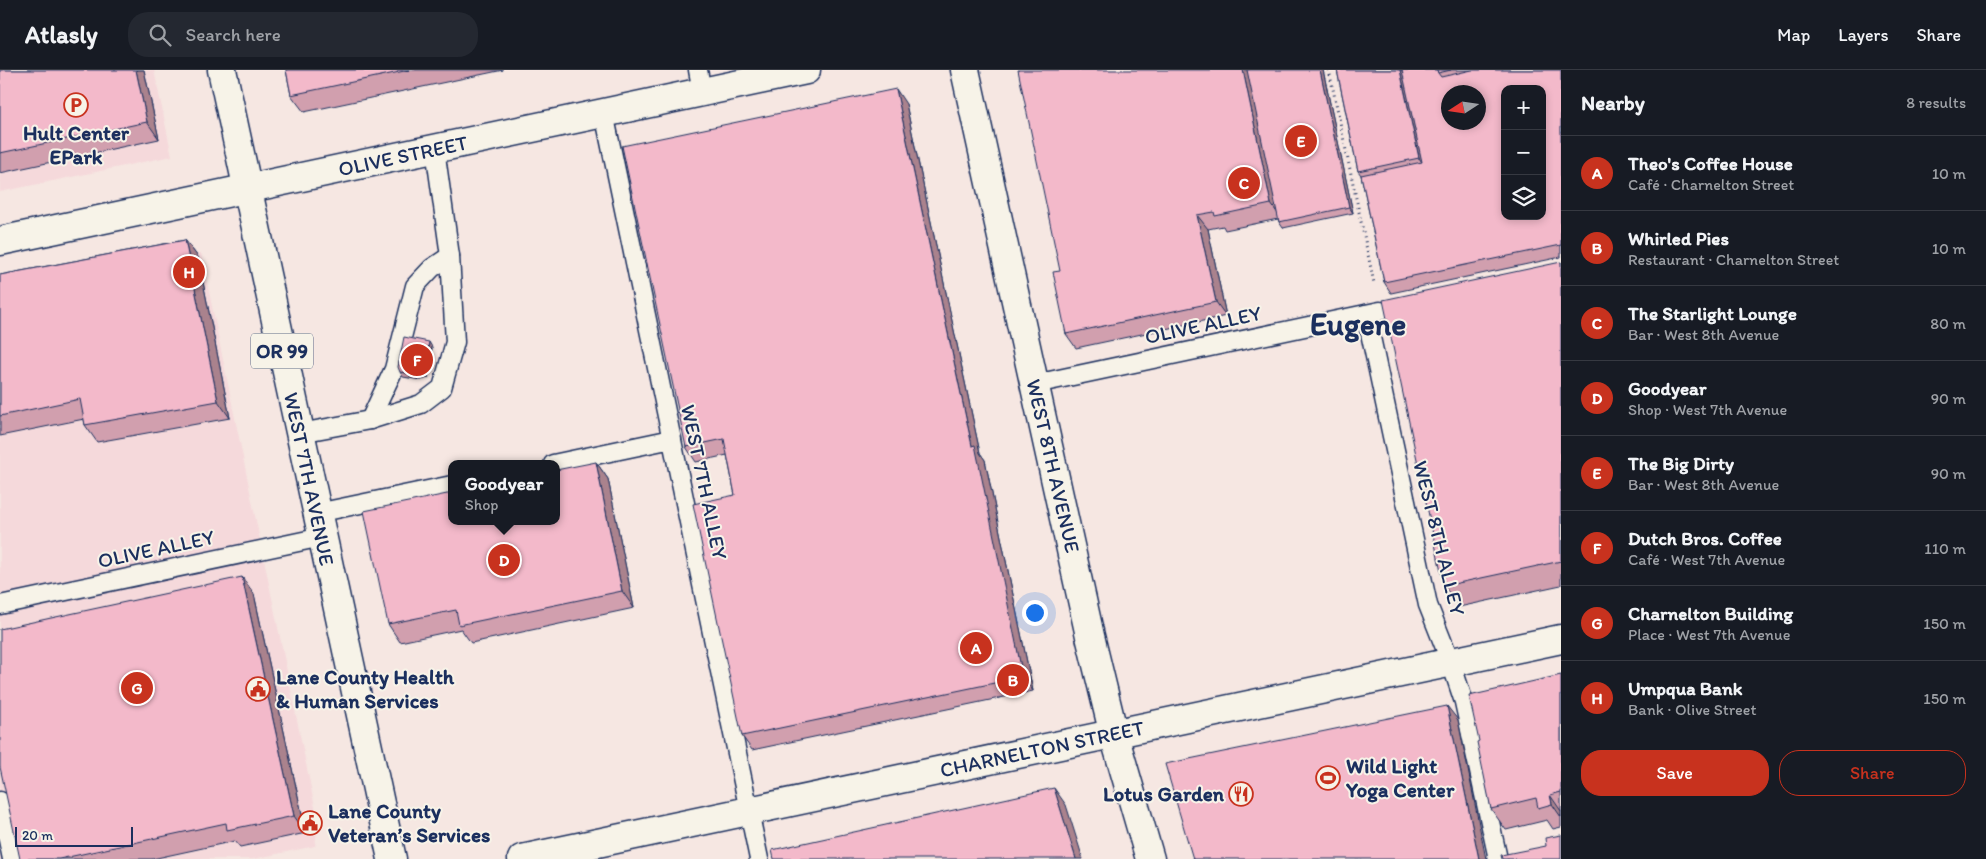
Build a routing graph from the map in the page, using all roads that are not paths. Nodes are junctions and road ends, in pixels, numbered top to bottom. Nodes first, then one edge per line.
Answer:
1 (222, 70) edge
2 (806, 70) edge
3 (965, 70) edge
4 (700, 81) edge
5 (604, 113) junction
6 (435, 149) junction
7 (247, 189) junction
8 (0, 242) edge
9 (450, 256) junction
10 (1373, 312) joint
11 (1035, 384) junction
12 (370, 420) junction
13 (300, 433) junction
14 (672, 438) junction
15 (560, 462) edge
16 (448, 486) edge
17 (319, 525) junction
18 (0, 605) edge
19 (1561, 639) edge
20 (1451, 662) junction
21 (1114, 735) junction
22 (0, 801) edge
23 (748, 810) junction
24 (12, 859) edge
25 (392, 859) edge
26 (522, 859) edge
27 (759, 859) edge
28 (1150, 859) edge
29 (1498, 859) edge

1 - 7 street, WEST 7TH AVENUE / OR 99
2 - 4 street, OLIVE STREET
3 - 11 street, WEST 8TH AVENUE
4 - 5 street, OLIVE STREET
5 - 6 street, OLIVE STREET
5 - 14 lane, WEST 7TH ALLEY
6 - 7 street, OLIVE STREET
6 - 9 lane
7 - 8 street, OLIVE STREET
7 - 13 street, WEST 7TH AVENUE / OR 99
9 - 12 lane
9 - 12 lane
10 - 11 lane, OLIVE ALLEY
10 - 20 lane, WEST 8TH ALLEY
11 - 21 street, WEST 8TH AVENUE
12 - 13 lane
13 - 17 street, WEST 7TH AVENUE / OR 99
14 - 15 lane
14 - 23 lane, WEST 7TH ALLEY
16 - 17 lane, OLIVE ALLEY
17 - 18 lane, OLIVE ALLEY
17 - 25 street, WEST 7TH AVENUE / OR 99
19 - 20 street, CHARNELTON STREET
20 - 21 street, CHARNELTON STREET
20 - 29 lane, WEST 8TH ALLEY
21 - 23 street, CHARNELTON STREET
21 - 28 street, WEST 8TH AVENUE
22 - 24 lane
23 - 26 street, CHARNELTON STREET
23 - 27 lane, WEST 7TH ALLEY

